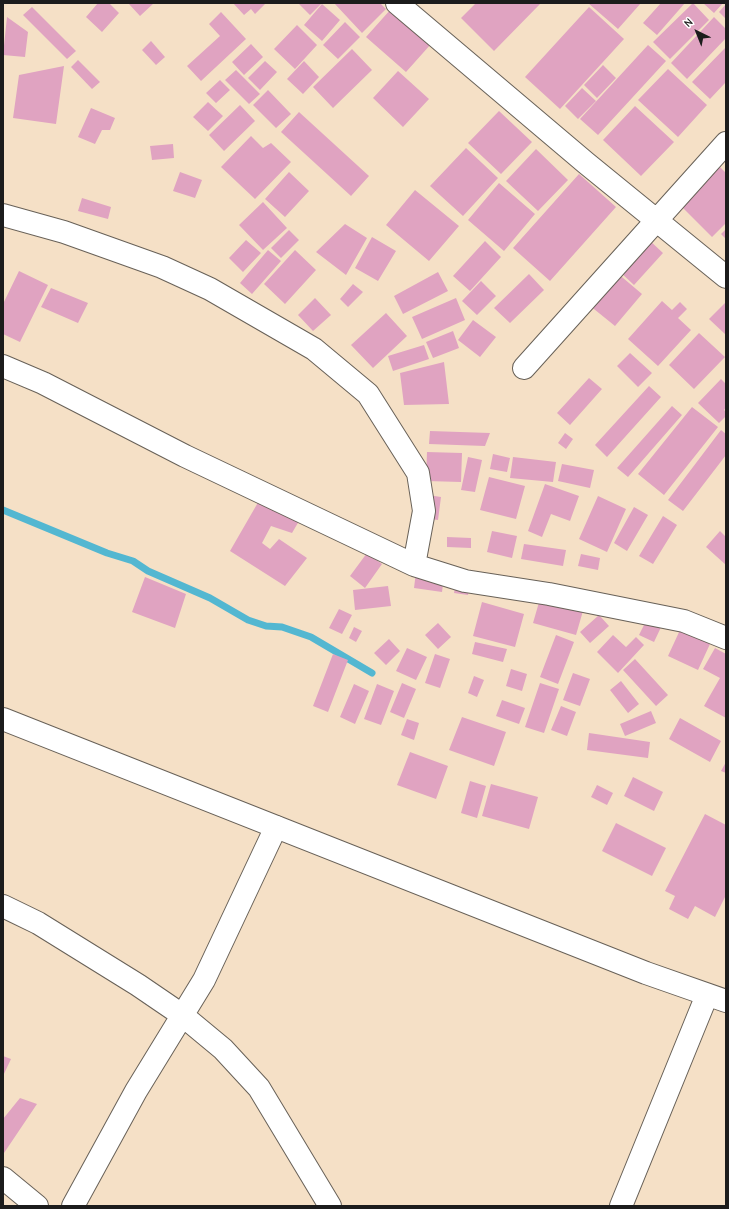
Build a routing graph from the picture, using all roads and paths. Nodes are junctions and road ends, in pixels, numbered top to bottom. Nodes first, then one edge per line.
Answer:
1 (397, 3) edge
2 (726, 143) edge
3 (3, 215) edge
4 (656, 220) junction
5 (726, 278) edge
6 (3, 366) edge
7 (524, 368) dead end
8 (414, 564) junction
9 (726, 638) edge
10 (3, 720) edge
11 (276, 827) junction
12 (3, 906) edge
13 (717, 998) edge
14 (182, 1015) junction
15 (3, 1178) edge
16 (37, 1206) edge
17 (73, 1206) edge
18 (330, 1206) edge
19 (621, 1206) edge

1 - 4 street
2 - 4 street
3 - 8 street
4 - 5 street
4 - 7 street
6 - 8 street
8 - 9 street
10 - 11 street
11 - 13 street
11 - 14 street
12 - 14 street
13 - 19 street
14 - 17 street
14 - 18 street
15 - 16 street

